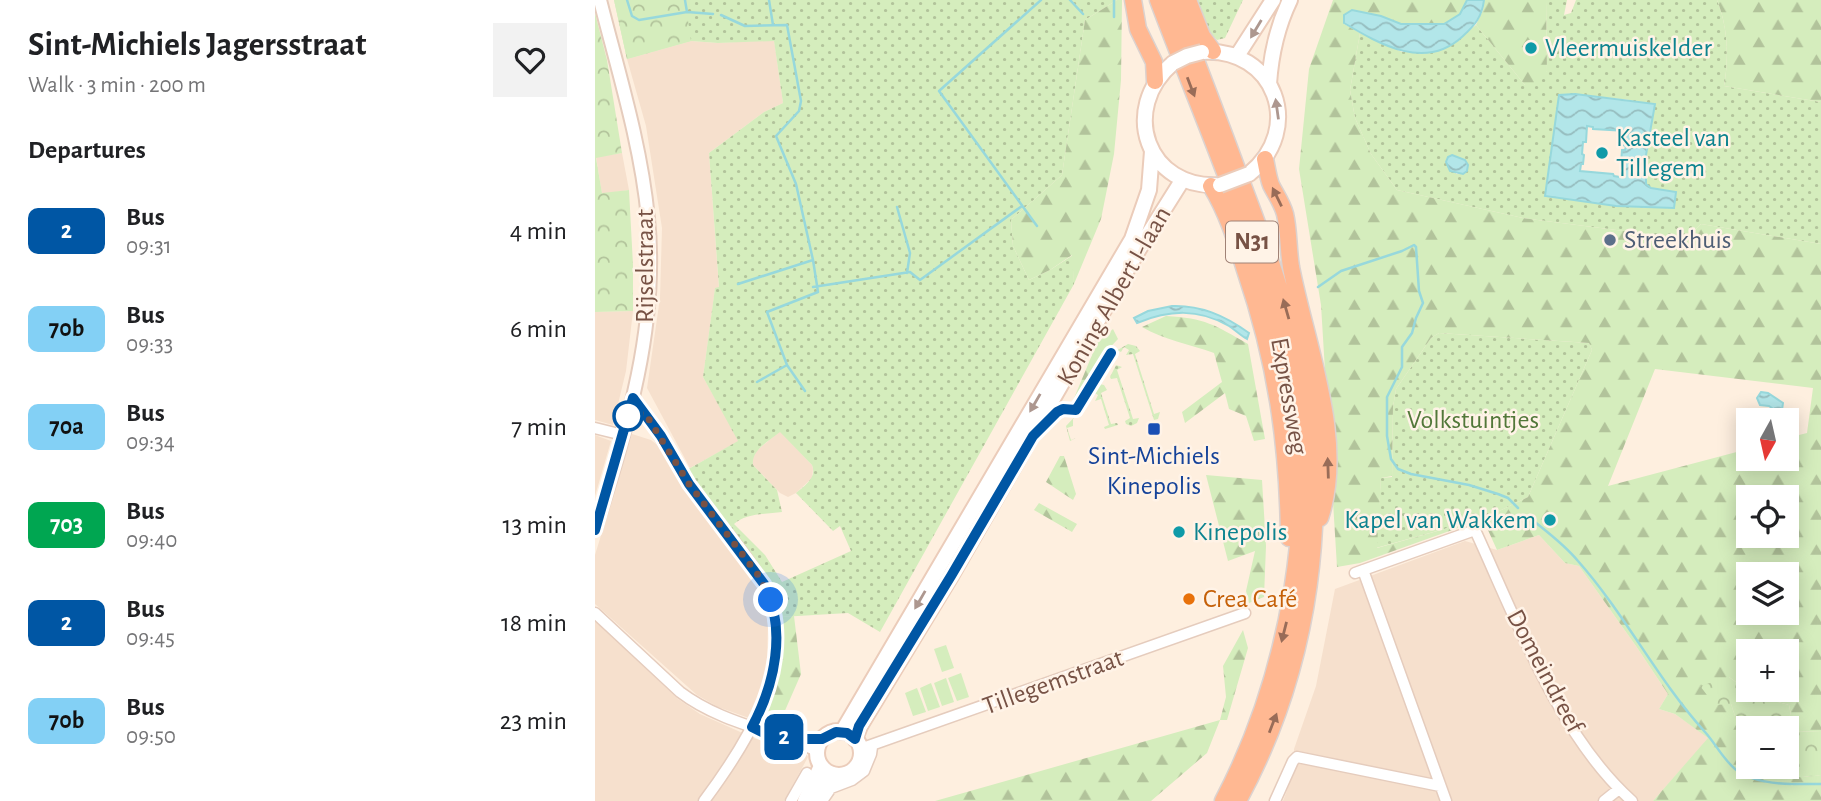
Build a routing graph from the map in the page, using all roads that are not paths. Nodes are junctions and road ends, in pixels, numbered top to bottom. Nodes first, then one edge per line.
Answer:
1 (600, 0) edge
2 (1133, 0) edge
3 (1158, 0) edge
4 (1173, 0) edge
5 (1188, 0) edge
6 (1273, 0) edge
7 (1290, 0) edge
8 (1208, 52) junction
9 (1237, 56) junction
10 (1155, 81) junction
11 (1269, 84) junction
12 (1152, 151) junction
13 (1265, 159) junction
14 (1182, 179) junction
15 (1216, 186) junction
16 (633, 398) junction
17 (595, 428) edge
18 (623, 435) junction
19 (595, 530) edge
20 (1314, 534) junction
21 (1295, 568) junction
22 (595, 613) edge
23 (1245, 613) dead end
24 (752, 727) junction
25 (857, 742) junction
26 (820, 745) junction
27 (821, 766) junction
28 (807, 773) dead end
29 (835, 775) junction
30 (1440, 786) junction
31 (1619, 789) junction
32 (704, 801) edge
33 (791, 801) edge
34 (804, 801) edge
35 (813, 801) edge
36 (822, 801) edge
37 (1223, 801) edge
38 (1238, 801) edge
39 (1275, 801) edge
40 (1446, 801) edge
41 (1604, 801) edge
42 (1632, 801) edge

1 - 16 street, Rijselstraat
2 - 10 highway
3 -> 21 highway, Expressweg / N31
20 -> 4 highway, Expressweg / N31
5 - 8 highway
6 -> 9 main road
7 - 11 main road
8 - 9 main road
8 - 10 main road, Koning Albert I-laan, bridge
9 - 11 main road
10 - 12 main road, Koning Albert I-laan
13 -> 11 main road
12 - 14 main road, Koning Albert I-laan
12 -> 25 main road, Koning Albert I-laan
13 - 15 main road, bridge
20 -> 13 highway, N31
14 - 15 main road, Koning Albert I-laan
14 - 25 main road, Koning Albert I-laan
15 - 21 highway, N31
16 - 18 street, Rijselstraat
16 - 24 street
17 - 18 street
18 - 19 street, Rijselstraat
38 -> 20 highway, Expressweg / N31
21 -> 37 highway, Expressweg / N31
22 - 24 street
23 - 25 street, Tillegemstraat
24 - 26 street
24 - 32 street
25 - 26 main road
25 - 29 main road, Koning Albert I-laan
25 - 36 street, Koning Albert I-laan
26 - 27 main road
27 - 29 main road
27 - 34 main road
28 - 33 street
29 - 35 main road, Koning Albert I-laan
30 - 31 street, Domeindreef
30 - 39 street
30 - 40 street
31 - 41 street
31 - 42 street, Domeindreef

